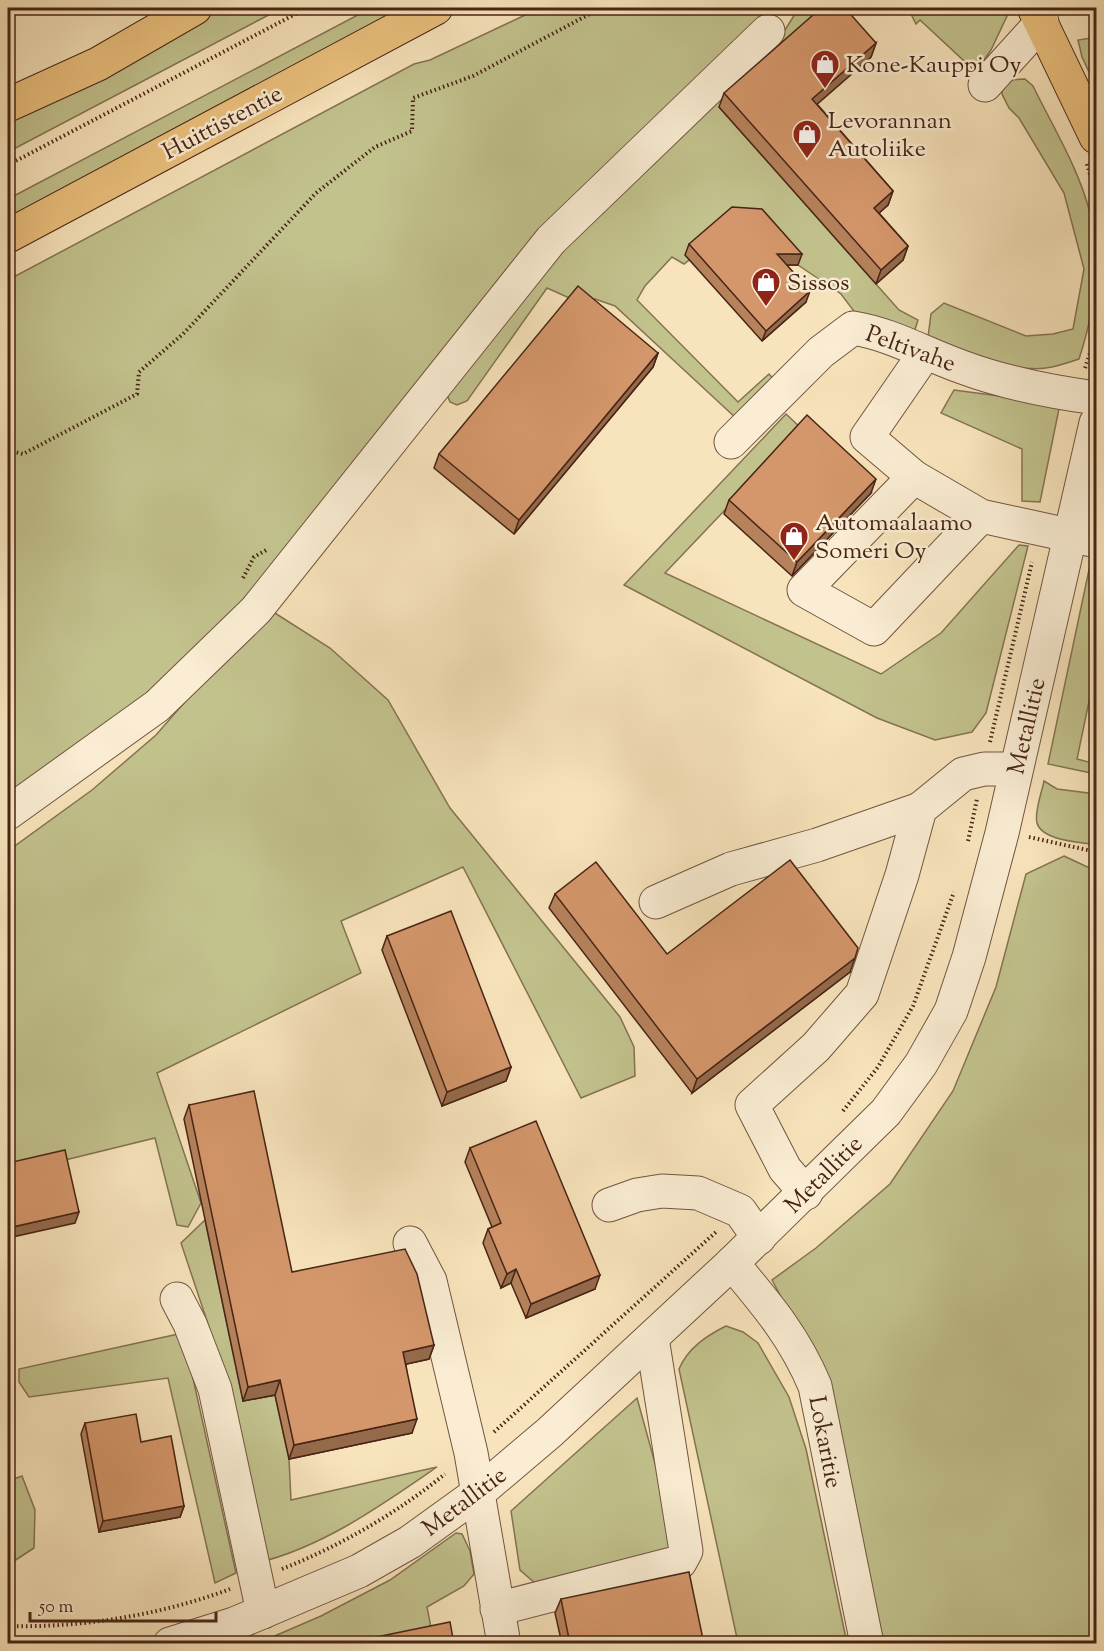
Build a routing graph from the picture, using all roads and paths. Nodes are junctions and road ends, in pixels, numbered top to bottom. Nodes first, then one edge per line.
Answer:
1 (195, 8) edge
2 (307, 8) edge
3 (436, 8) edge
4 (601, 8) edge
5 (1038, 15) edge
6 (768, 31) dead end
7 (985, 85) dead end
8 (8, 105) edge
9 (1096, 137) edge
10 (8, 165) edge
11 (8, 236) edge
12 (1096, 334) edge
13 (1096, 345) edge
14 (925, 353) junction
15 (1084, 396) edge
16 (1096, 423) edge
17 (731, 442) dead end
18 (8, 450) edge
19 (914, 477) junction
20 (981, 516) junction
21 (1069, 535) edge
22 (999, 769) junction
23 (920, 808) junction
24 (8, 813) edge
25 (1002, 833) junction
26 (965, 851) dead end
27 (1096, 852) edge
28 (956, 885) dead end
29 (656, 902) dead end
30 (838, 1118) dead end
31 (806, 1192) junction
32 (609, 1205) dead end
33 (740, 1211) junction
34 (759, 1238) junction
35 (410, 1243) dead end
36 (732, 1263) junction
37 (177, 1299) dead end
38 (652, 1338) junction
39 (471, 1453) junction
40 (477, 1493) junction
41 (254, 1580) junction
42 (497, 1609) junction
43 (8, 1626) edge
44 (245, 1627) edge
45 (170, 1644) edge
46 (504, 1644) edge
47 (867, 1644) edge

1 - 8 main road
2 - 10 path
3 - 11 main road, Huittistentie
4 - 18 path
5 - 7 street
5 - 9 main road
6 - 24 street
12 - 13 path
13 - 15 path
14 - 15 street, Peltivahe
14 - 17 street, Peltivahe
14 - 19 street
16 - 21 street, Metallitie
19 - 20 street
19 - 20 street
20 - 21 street
21 - 22 street, Metallitie
21 - 22 path
22 - 23 street
22 - 25 street, Metallitie
22 - 26 path
23 - 29 street
23 - 31 street
25 - 27 path
25 - 31 street, Metallitie
28 - 30 path
31 - 34 street, Metallitie
32 - 33 street
33 - 34 street
33 - 39 path
34 - 36 street, Metallitie
35 - 39 street
36 - 38 street, Metallitie
36 - 47 street, Lokaritie
37 - 41 street
38 - 40 street, Metallitie
38 - 42 street
39 - 40 street
39 - 41 path
40 - 42 street
40 - 44 street, Metallitie
41 - 43 path
41 - 44 street
42 - 46 street
44 - 45 street, Metallitie

